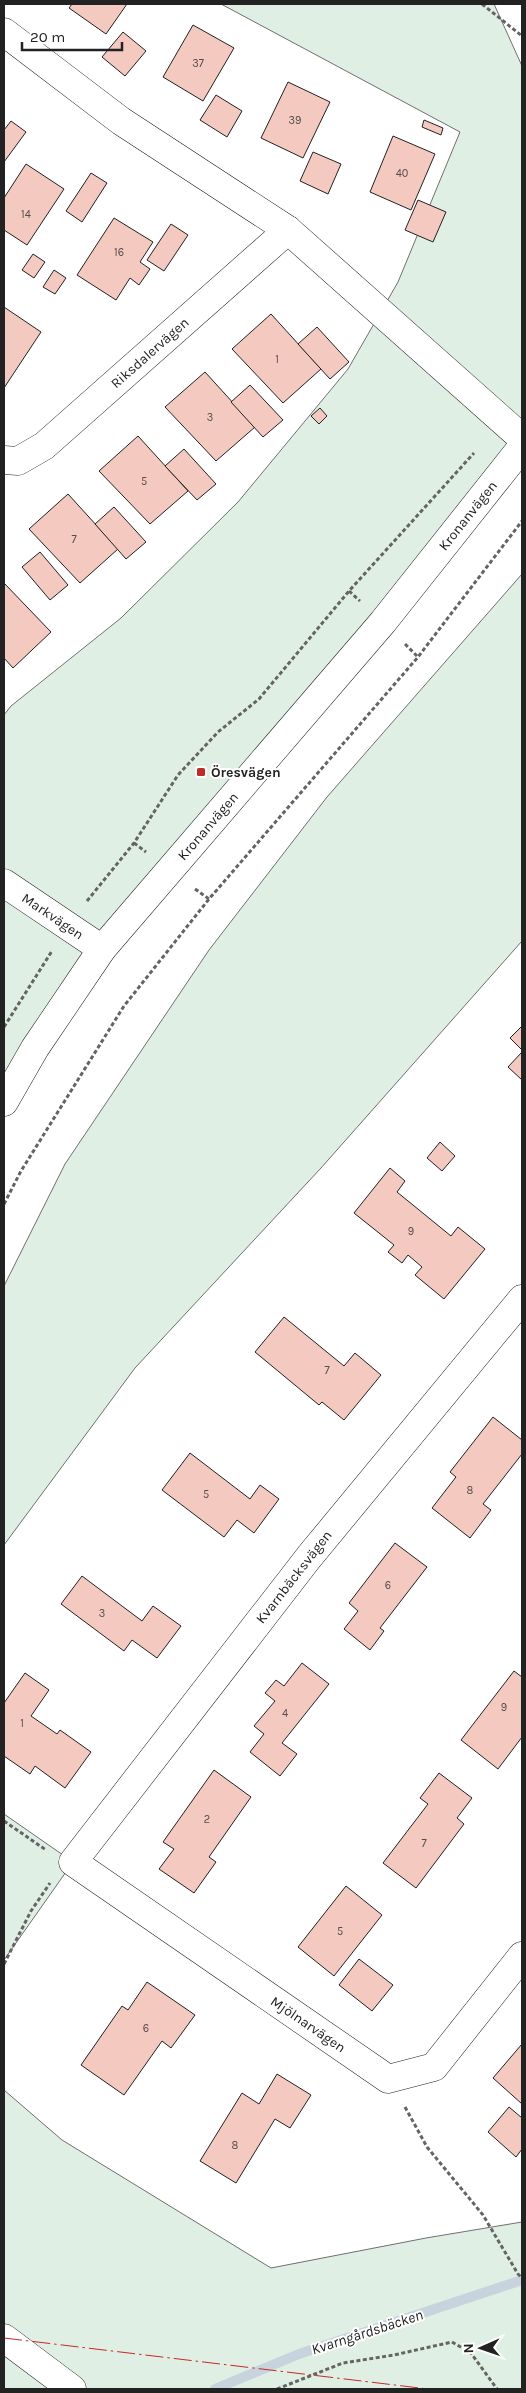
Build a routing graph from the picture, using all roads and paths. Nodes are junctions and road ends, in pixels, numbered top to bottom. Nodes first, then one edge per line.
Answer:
1 (482, 4) edge
2 (4, 32) edge
3 (522, 36) edge
4 (288, 230) junction
5 (500, 420) junction
6 (522, 438) edge
7 (522, 447) edge
8 (4, 460) edge
9 (522, 521) edge
10 (4, 882) edge
11 (68, 926) junction
12 (102, 949) junction
13 (4, 1027) edge
14 (4, 1102) edge
15 (4, 1204) edge
16 (522, 1299) edge
17 (4, 1820) edge
18 (61, 1857) junction
19 (51, 1882) dead end
20 (522, 1956) edge
21 (4, 1964) edge
22 (388, 2079) junction
23 (522, 2278) edge
24 (4, 2338) edge
25 (72, 2389) edge
26 (278, 2389) edge
27 (497, 2389) edge

1 - 3 path
2 - 4 street
4 - 5 street
4 - 8 street, Riksdalervägen
5 - 6 street
5 - 11 path
7 - 12 street, Kronanvägen
9 - 15 path
10 - 11 street, Markvägen
11 - 12 street, Markvägen
11 - 13 path
12 - 14 street, Kronanvägen
16 - 18 street, Kvarnbäcksvägen
17 - 18 path
18 - 22 street, Mjölnarvägen
19 - 21 path
20 - 22 street
22 - 23 path
24 - 25 street
26 - 27 path

